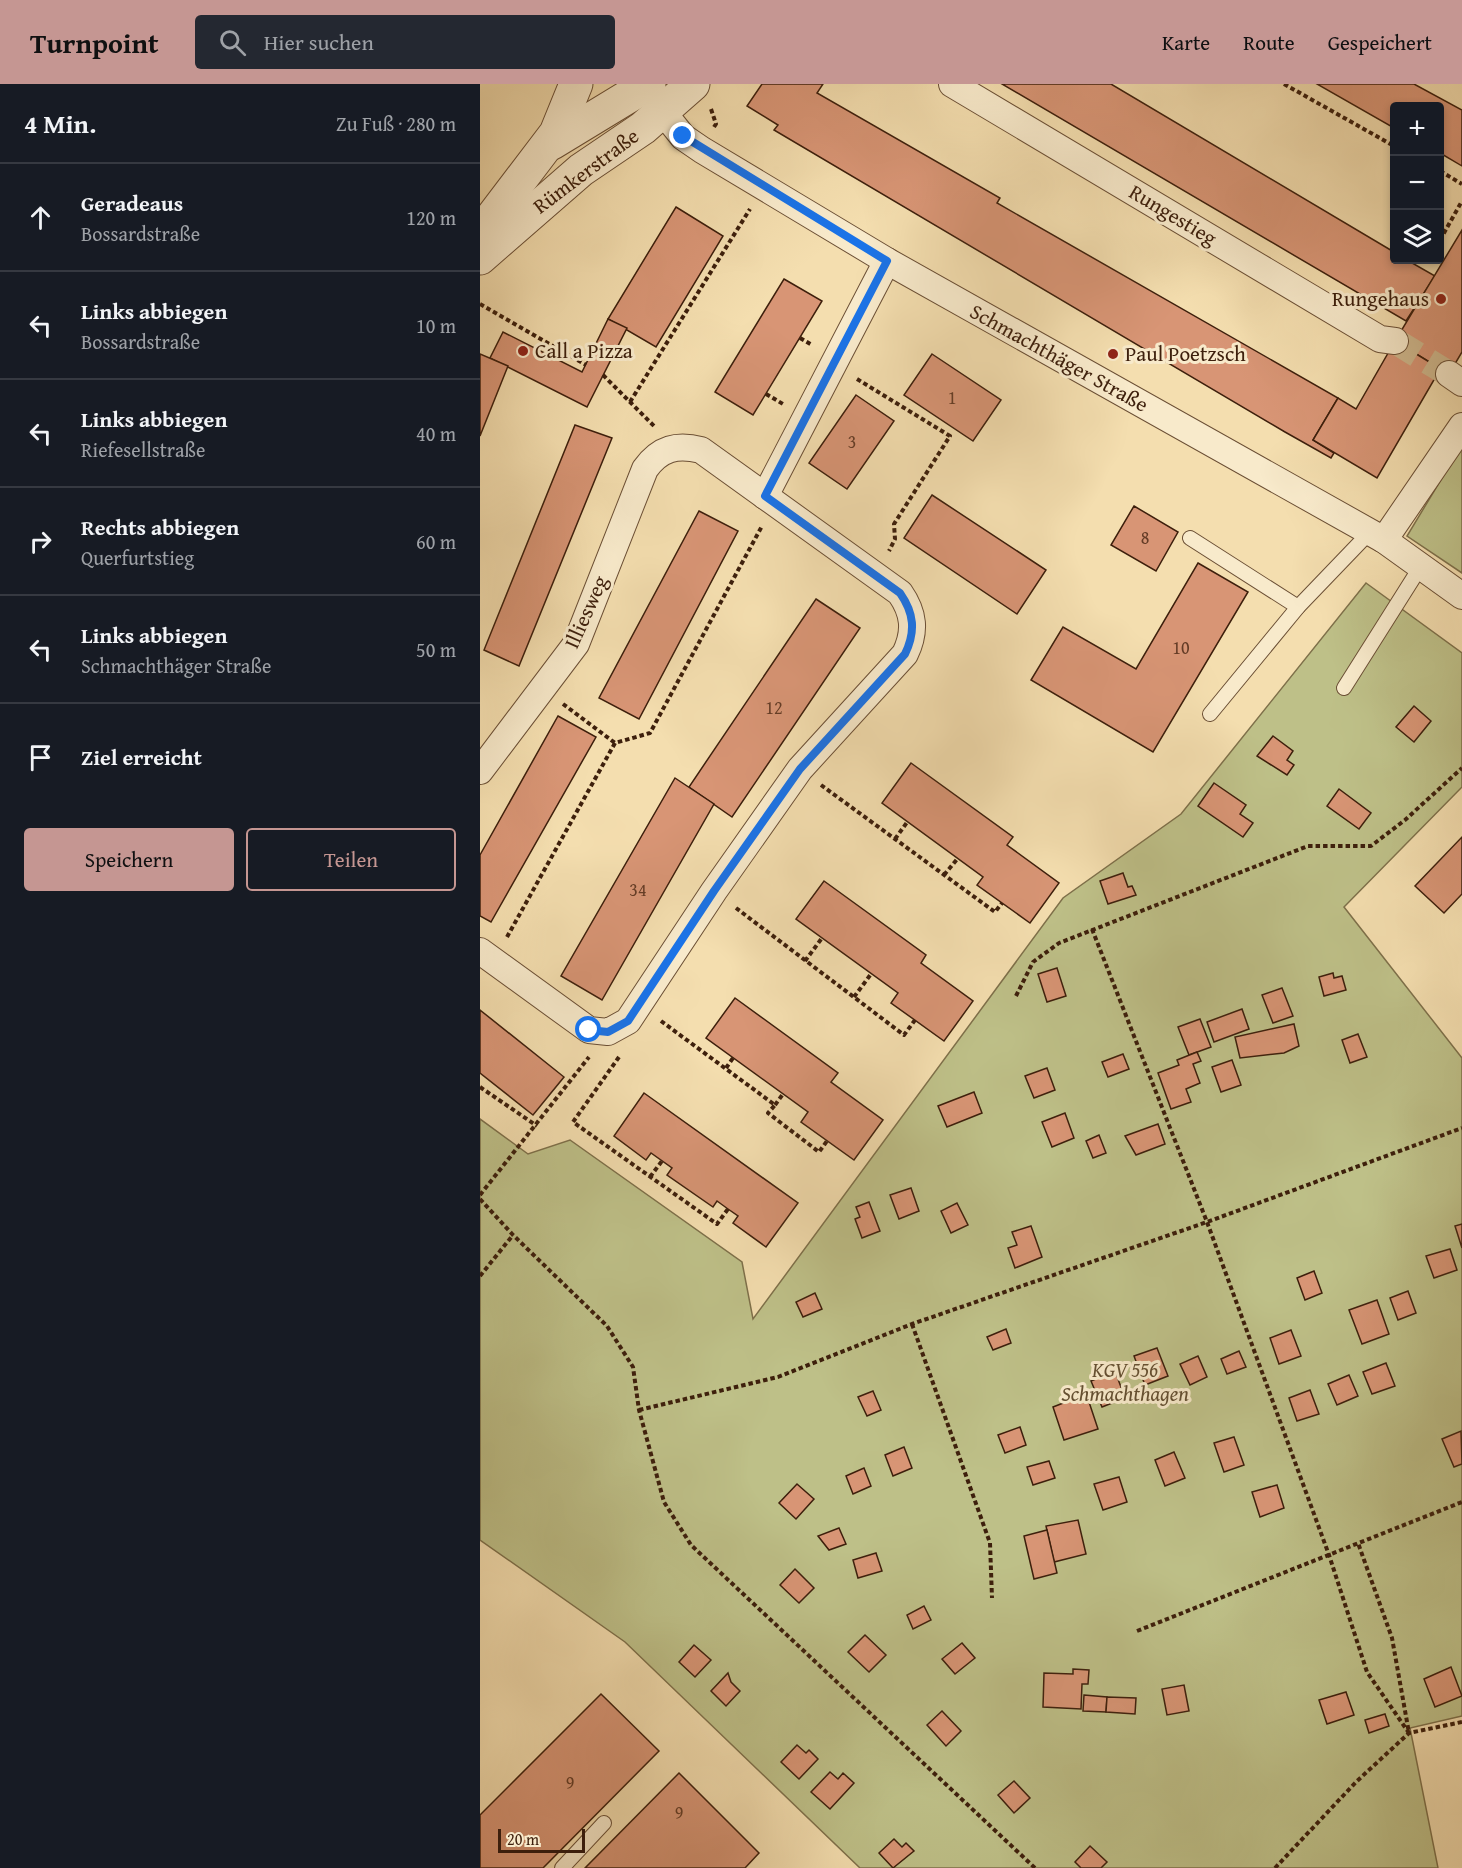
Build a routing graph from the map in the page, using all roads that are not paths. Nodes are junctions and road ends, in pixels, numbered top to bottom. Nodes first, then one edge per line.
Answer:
1 (576, 84) edge
2 (693, 84) edge
3 (952, 84) edge
4 (656, 98) edge
5 (546, 148) junction
6 (480, 232) edge
7 (480, 258) edge
8 (887, 261) junction
9 (1395, 341) tunnel mouth
10 (1462, 426) edge
11 (770, 499) junction
12 (1377, 536) junction
13 (1190, 538) dead end
14 (1420, 566) junction
15 (1462, 596) edge
16 (1298, 607) junction
17 (1344, 688) dead end
18 (1210, 714) dead end
19 (480, 771) edge
20 (487, 956) edge
21 (604, 1823) dead end
22 (562, 1868) edge

1 - 5 street
2 - 4 street, Rümkerstraße
3 - 9 street, Rungestieg
4 - 5 street, Rümkerstraße
4 - 7 street, Rümkerstraße
4 - 8 street, Schmachthäger Straße
5 - 6 street
8 - 11 street
8 - 12 street, Schmachthäger Straße
10 - 12 street
11 - 19 street, Illiesweg
11 - 20 street
12 - 14 street, Schmachthäger Straße
12 - 16 lane
13 - 16 lane
14 - 15 street, Schmachthäger Straße
14 - 17 lane
16 - 18 lane
21 - 22 lane

